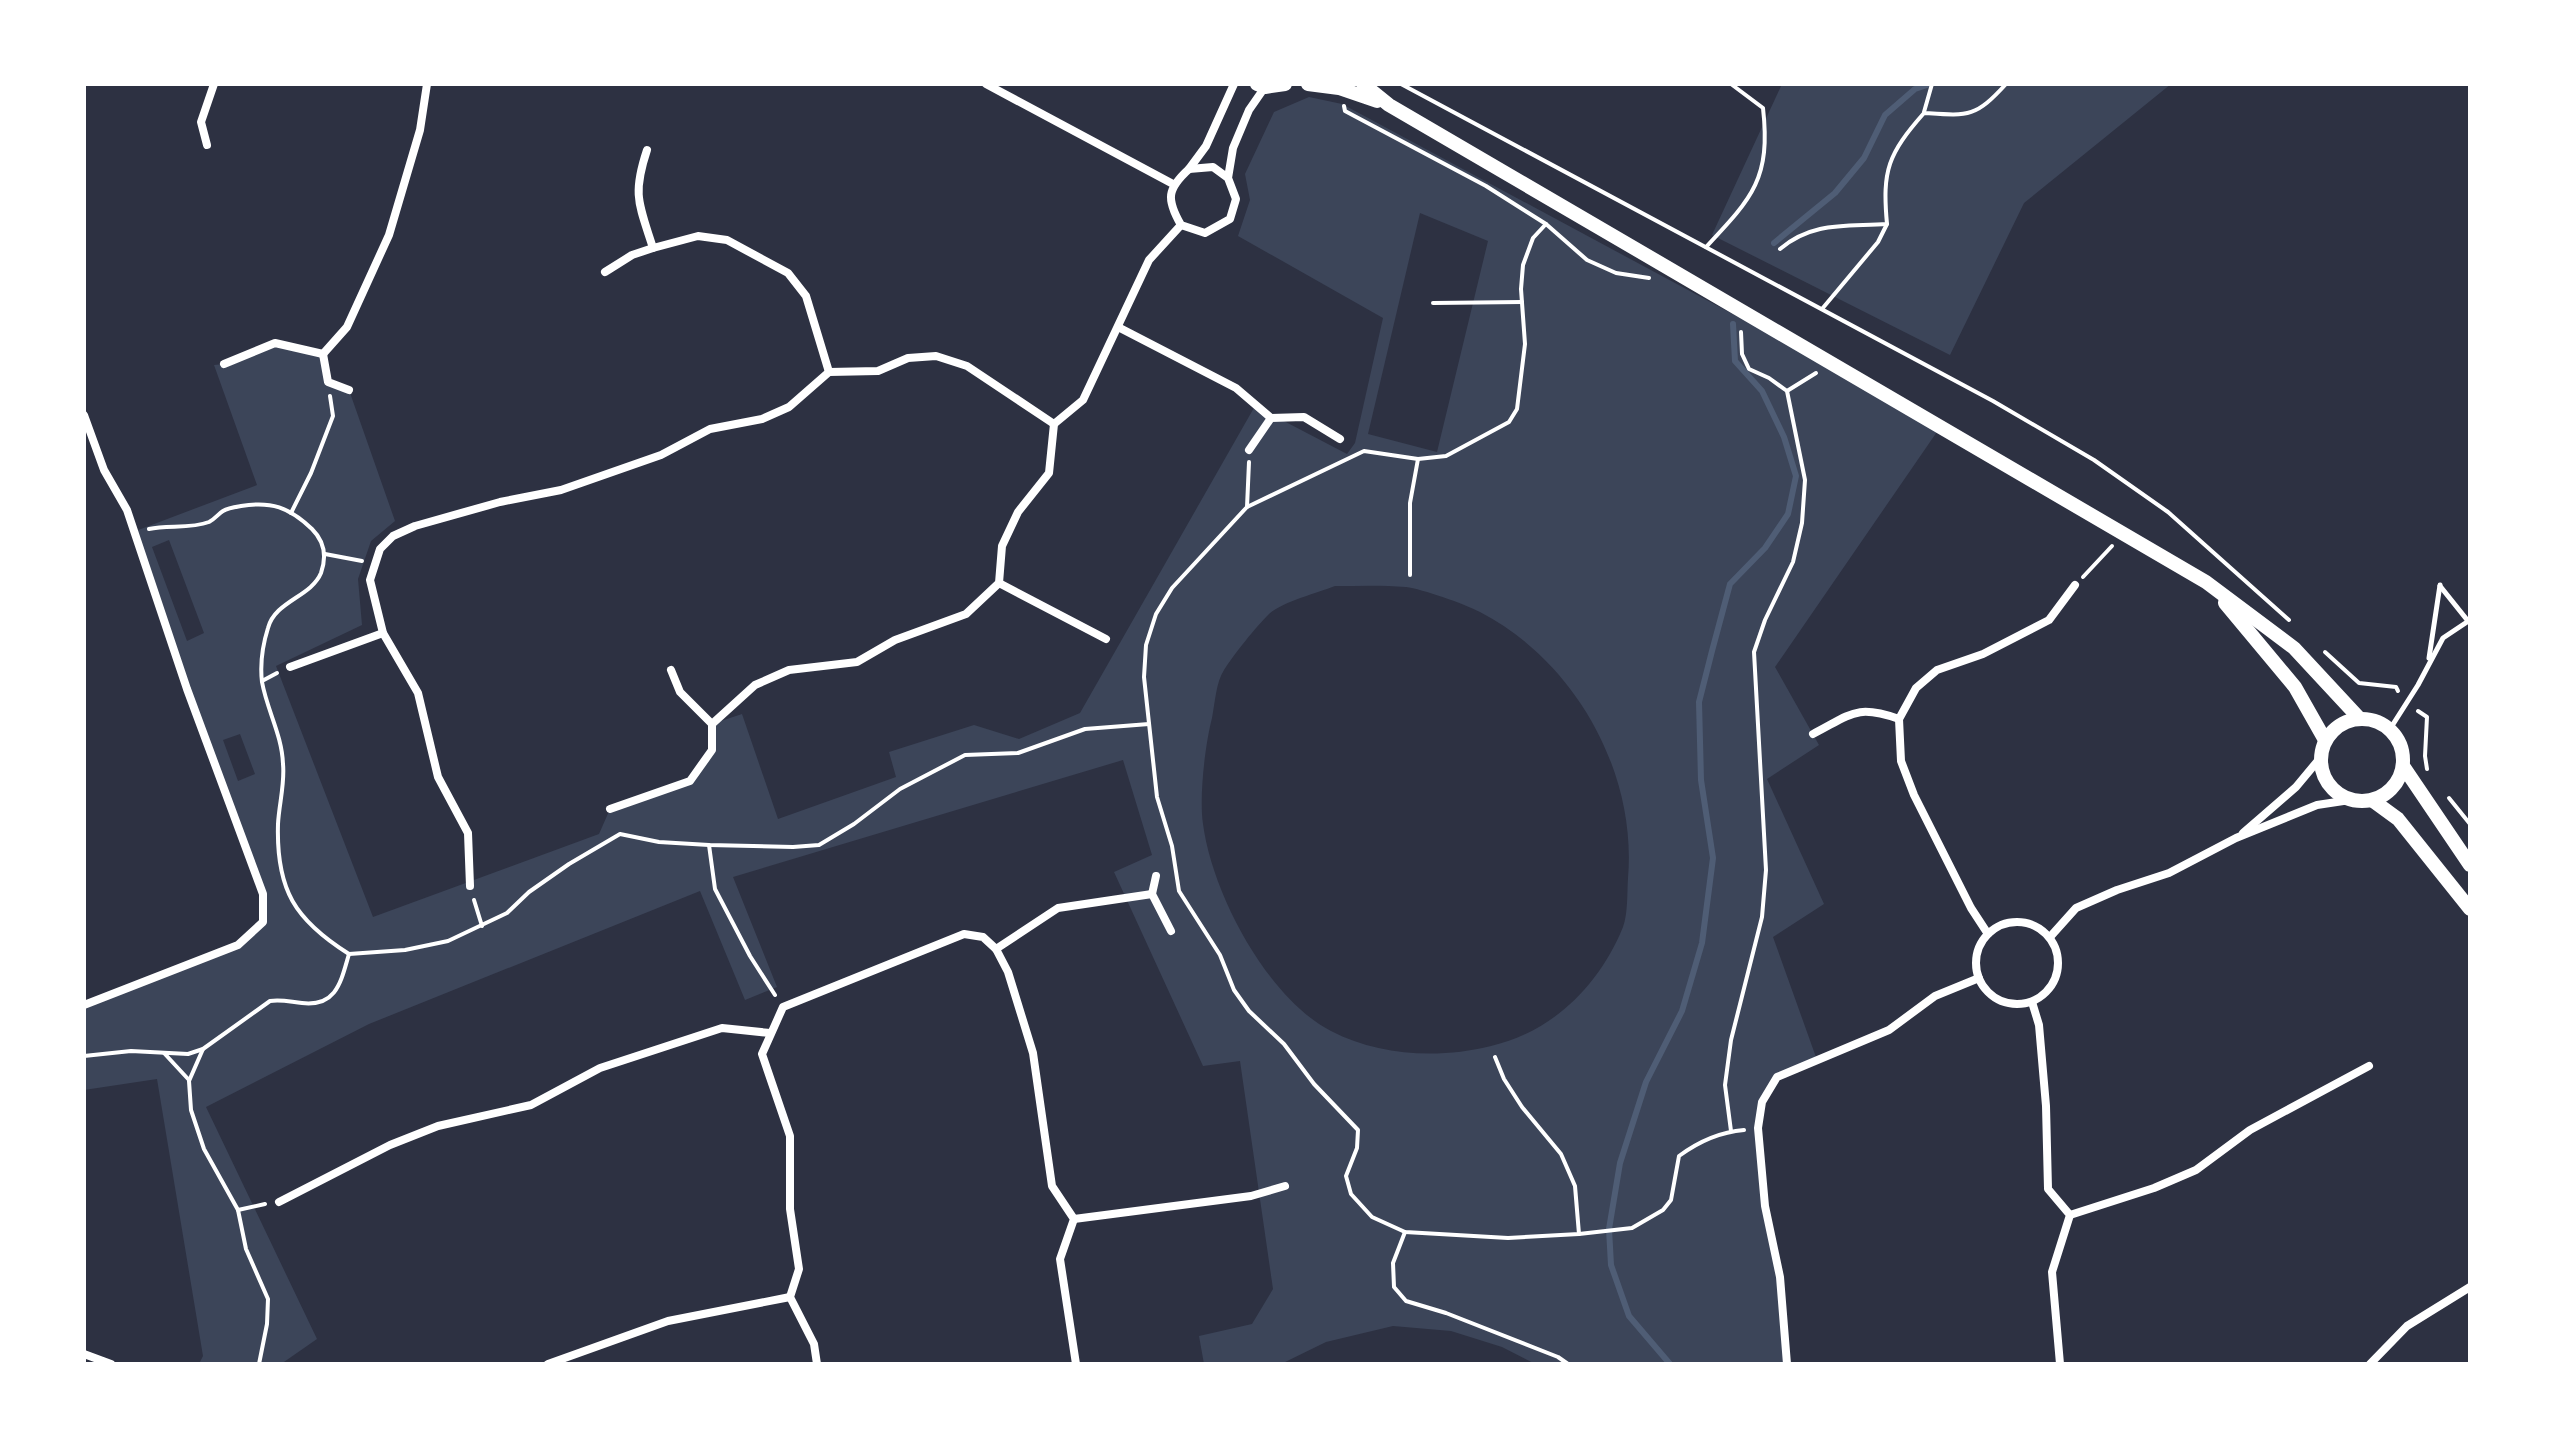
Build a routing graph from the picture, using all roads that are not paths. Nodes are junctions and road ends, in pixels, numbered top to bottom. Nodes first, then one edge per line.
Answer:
1 (214, 84) edge
2 (427, 84) edge
3 (986, 84) edge
4 (1234, 84) edge
5 (1285, 84) edge
6 (1308, 84) edge
7 (1363, 84) edge
8 (1261, 86) edge
9 (1389, 105) junction
10 (207, 145) dead end
11 (647, 150) dead end
12 (1189, 169) junction
13 (1228, 178) junction
14 (1173, 184) junction
15 (1181, 225) junction
16 (653, 248) junction
17 (605, 272) dead end
18 (1118, 327) junction
19 (323, 354) junction
20 (224, 364) dead end
21 (829, 372) junction
22 (349, 390) dead end
23 (84, 415) edge
24 (1271, 418) junction
25 (1054, 424) junction
26 (1340, 439) dead end
27 (1249, 450) road end
28 (2206, 582) junction
29 (999, 583) junction
30 (2075, 585) dead end
31 (2469, 620) edge
32 (383, 633) junction
33 (1106, 639) dead end
34 (290, 667) dead end
35 (2428, 667) junction
36 (671, 670) dead end
37 (2359, 718) junction
38 (1899, 719) junction
39 (712, 724) junction
40 (2390, 729) junction
41 (1813, 734) dead end
42 (2325, 740) junction
43 (2321, 757) junction
44 (2403, 766) junction
45 (2350, 800) junction
46 (2372, 800) junction
47 (610, 809) dead end
48 (2236, 838) junction
49 (2470, 865) edge
50 (1156, 876) dead end
51 (470, 886) road end
52 (1152, 894) junction
53 (2470, 909) edge
54 (1171, 931) dead end
55 (1988, 934) junction
56 (2050, 937) junction
57 (996, 949) junction
58 (1979, 978) junction
59 (2032, 1002) junction
60 (84, 1005) edge
61 (770, 1033) junction
62 (2369, 1066) dead end
63 (1285, 1186) dead end
64 (279, 1202) road end
65 (2070, 1215) junction
66 (1074, 1219) junction
67 (2470, 1287) edge
68 (790, 1297) junction
69 (84, 1354) edge
70 (111, 1364) edge
71 (548, 1364) edge
72 (817, 1364) edge
73 (1076, 1364) edge
74 (1787, 1364) edge
75 (2060, 1364) edge
76 (2370, 1364) edge

1 - 10 street
2 - 19 street
3 - 14 street
4 - 12 street
5 - 8 street
6 - 9 street
7 - 9 street
8 - 13 street
9 - 28 street
11 - 16 street
12 - 13 street
12 - 14 street
13 - 15 street
14 - 15 street
15 - 18 street
16 - 17 street
16 - 21 street
18 - 24 street
18 - 25 street
19 - 20 street
19 - 22 street
21 - 25 street
21 - 32 street
23 - 60 street
24 - 26 street
24 - 27 street
25 - 29 street
28 - 37 street
28 - 42 street
29 - 33 street
29 - 39 street
30 - 38 street
31 - 35 lane
31 - 35 lane
32 - 34 street
32 - 51 street
35 - 40 lane
36 - 39 street
37 - 40 street
37 - 42 street
38 - 41 street
38 - 55 street
39 - 47 street
40 - 44 street
42 - 43 street
43 - 45 street
43 - 48 street
44 - 46 street
44 - 49 street
45 - 46 street
45 - 48 street
46 - 53 street
48 - 56 street
50 - 52 street
52 - 54 street
52 - 57 street
55 - 56 street
55 - 58 street
56 - 59 street
57 - 61 street
57 - 66 street
58 - 59 street
58 - 74 street
59 - 65 street
61 - 64 street
61 - 68 street
62 - 65 street
63 - 66 street
65 - 75 street
66 - 73 street
67 - 76 street
68 - 71 street
68 - 72 street
69 - 70 street

